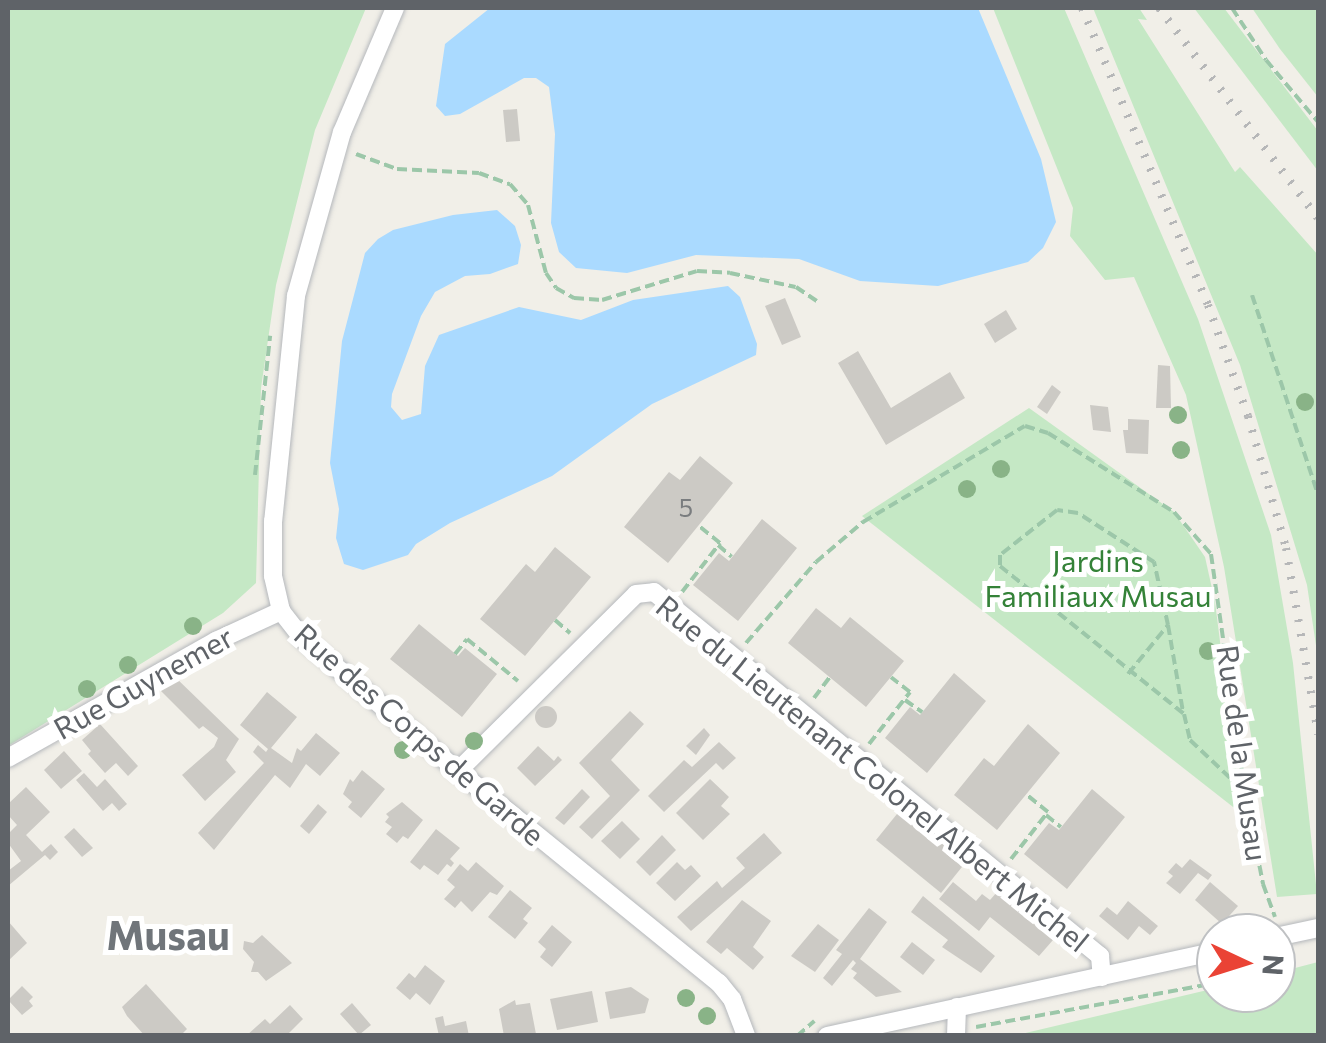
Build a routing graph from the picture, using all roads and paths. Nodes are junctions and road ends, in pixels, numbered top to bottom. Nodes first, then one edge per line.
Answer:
1 (394, 8) edge
2 (1232, 8) edge
3 (1318, 122) edge
4 (338, 148) junction
5 (1252, 295) dead end
6 (817, 301) dead end
7 (1318, 494) edge
8 (699, 526) dead end
9 (718, 545) junction
10 (732, 557) dead end
11 (670, 607) junction
12 (281, 610) junction
13 (1168, 626) junction
14 (455, 654) dead end
15 (732, 659) junction
16 (1128, 674) junction
17 (891, 677) dead end
18 (537, 696) junction
19 (904, 700) junction
20 (922, 712) dead end
21 (1184, 714) junction
22 (8, 758) edge
23 (856, 760) junction
24 (458, 772) junction
25 (1245, 792) junction
26 (1026, 794) dead end
27 (1046, 815) junction
28 (1062, 827) dead end
29 (999, 875) junction
30 (1274, 913) edge
31 (1196, 956) edge
32 (1102, 977) junction
33 (1196, 986) edge
34 (957, 1007) junction
35 (976, 1027) dead end
36 (746, 1036) edge
37 (827, 1036) edge
38 (956, 1036) edge

1 - 4 street, Rue des Corps de Garde
2 - 3 path
4 - 6 path
4 - 12 street, Rue des Corps de Garde
5 - 7 path
8 - 9 path
9 - 10 path
9 - 11 path
11 - 15 street, Rue du Lieutenant Colonel Albert Michel
11 - 18 street, Rue du Lieutenant Colonel Albert Michel
12 - 22 street, Rue Guynemer
12 - 24 street, Rue des Corps de Garde
13 - 16 path
13 - 16 path
13 - 21 path
14 - 18 path
15 - 23 street, Rue du Lieutenant Colonel Albert Michel
15 - 25 path, Rue de la Musau
16 - 21 path
17 - 19 path
18 - 24 street, Rue du Lieutenant Colonel Albert Michel
19 - 20 path
19 - 23 path
21 - 25 path
23 - 29 street, Rue du Lieutenant Colonel Albert Michel
24 - 36 street, Rue des Corps de Garde
25 - 30 path, Rue de la Musau
26 - 27 path
27 - 28 path
27 - 29 path
29 - 32 street, Rue du Lieutenant Colonel Albert Michel
31 - 32 street
32 - 34 street
33 - 35 path
34 - 37 street
34 - 38 street

